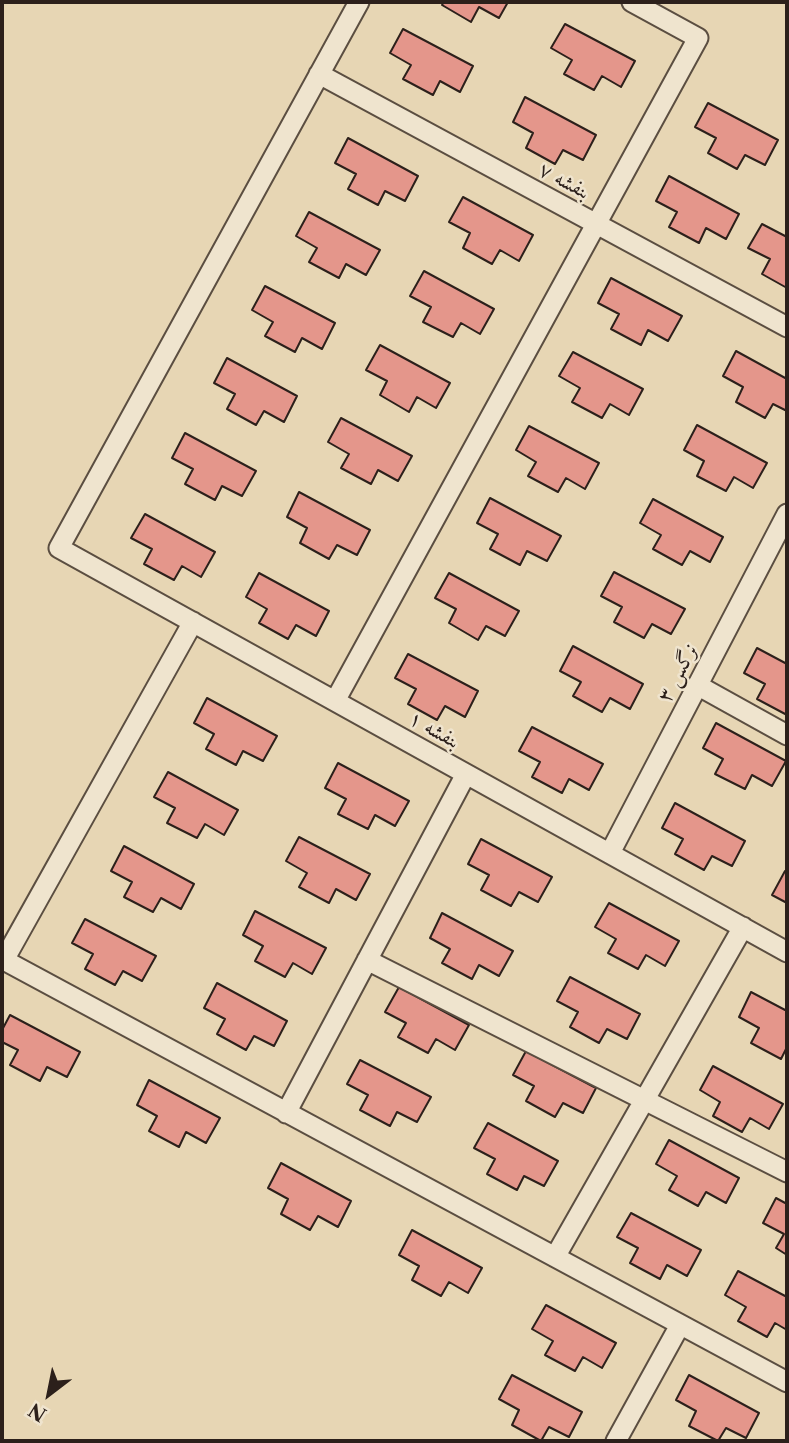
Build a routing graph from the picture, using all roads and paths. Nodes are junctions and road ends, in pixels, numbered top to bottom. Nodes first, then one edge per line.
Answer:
1 (359, 2) edge
2 (632, 2) edge
3 (320, 74) junction
4 (597, 224) junction
5 (787, 327) edge
6 (787, 514) edge
7 (781, 542) edge
8 (193, 622) junction
9 (697, 685) junction
10 (335, 701) junction
11 (787, 735) edge
12 (466, 774) junction
13 (610, 853) junction
14 (743, 927) junction
15 (787, 951) edge
16 (368, 960) junction
17 (645, 1100) junction
18 (286, 1113) junction
19 (787, 1172) edge
20 (555, 1257) junction
21 (680, 1325) junction
22 (787, 1382) edge
23 (616, 1441) edge

1 - 3 street
2 - 4 street
3 - 4 street, بنفشه ۷
3 - 8 street, بنفشه ۱
4 - 5 street, بنفشه ۷
4 - 10 street
6 - 7 street, نرگس ۳
7 - 9 street, نرگس ۳
8 - 10 street, بنفشه ۱
8 - 18 street
9 - 11 street
9 - 13 street, نرگس ۳
10 - 12 street, بنفشه ۱
12 - 13 street, بنفشه ۱
12 - 16 street
13 - 14 street, بنفشه ۱
14 - 15 street, بنفشه ۱
14 - 17 street
16 - 17 street
16 - 18 street
17 - 19 street
17 - 20 street
18 - 20 street
20 - 21 street
21 - 22 street
21 - 23 street

